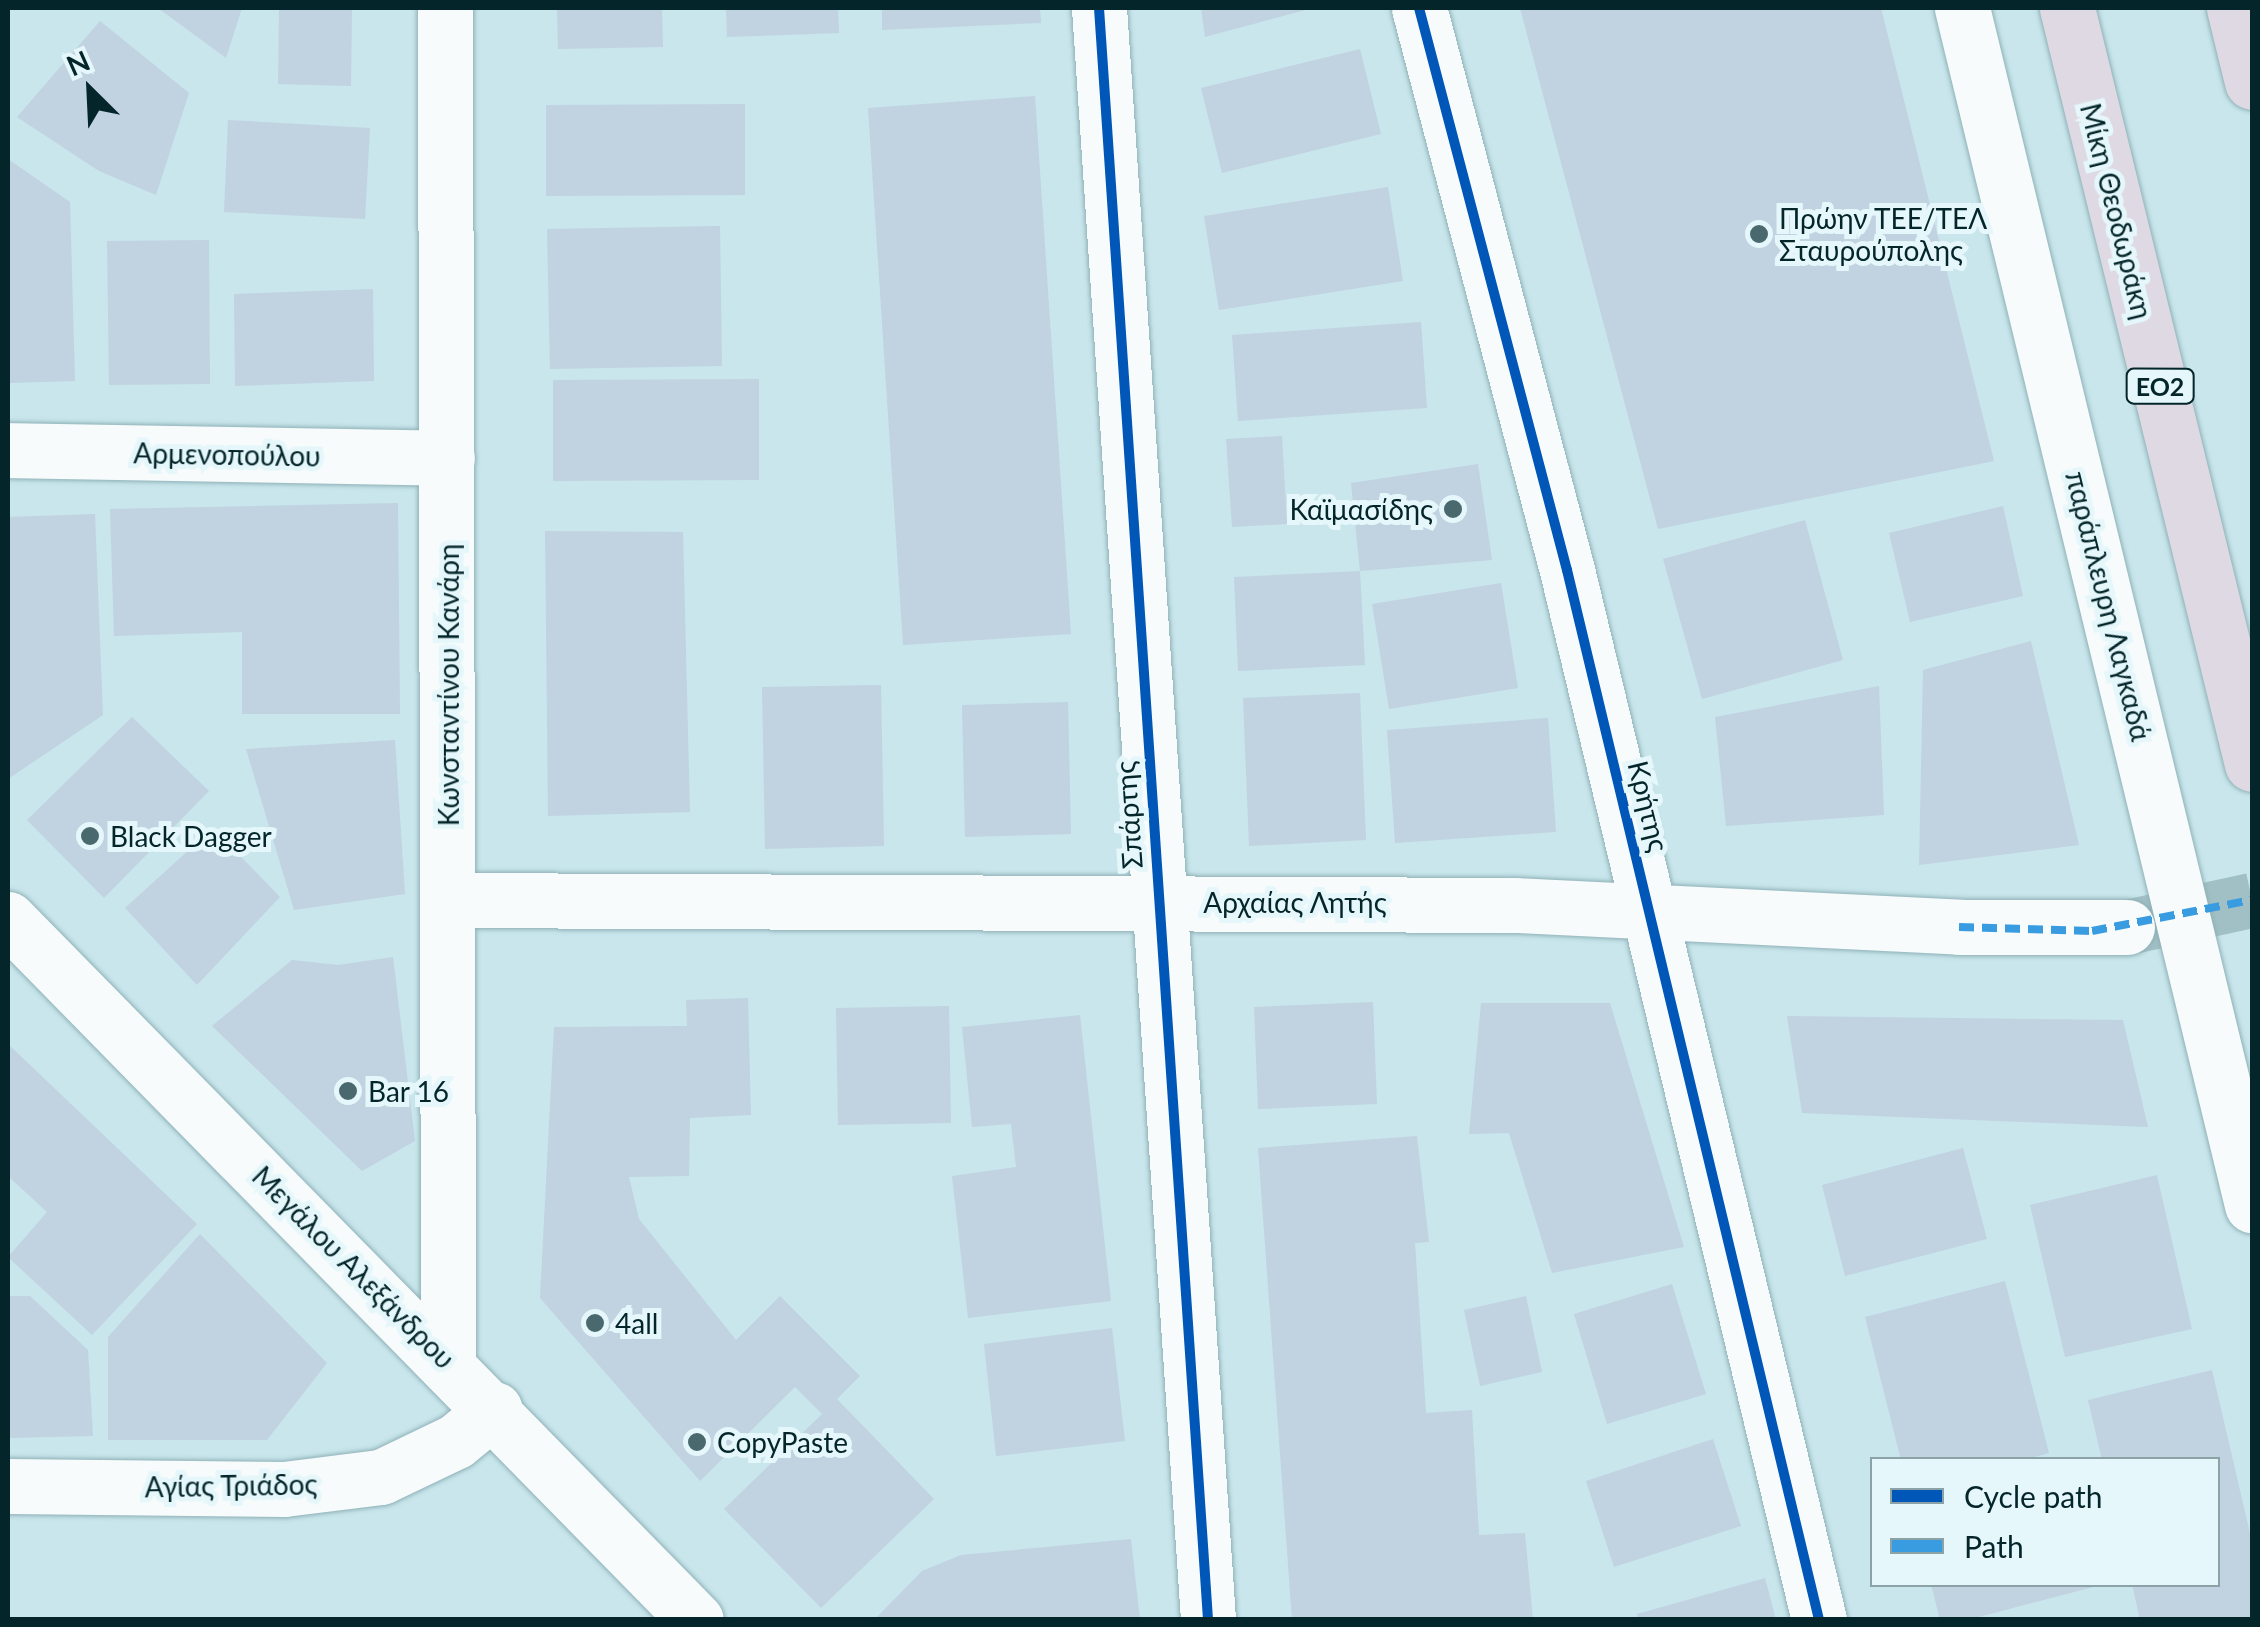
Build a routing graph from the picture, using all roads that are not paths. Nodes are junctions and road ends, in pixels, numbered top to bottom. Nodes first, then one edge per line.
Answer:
1 (445, 8) edge
2 (1098, 8) edge
3 (1419, 8) edge
4 (1962, 8) edge
5 (2068, 8) edge
6 (2234, 8) edge
7 (2252, 82) edge
8 (8, 450) edge
9 (447, 458) junction
10 (2252, 764) edge
11 (449, 900) junction
12 (1156, 901) junction
13 (1652, 914) junction
14 (8, 918) edge
15 (2127, 927) tunnel mouth
16 (2252, 1205) edge
17 (448, 1362) junction
18 (496, 1409) junction
19 (8, 1486) edge
20 (696, 1620) edge
21 (1208, 1620) edge
22 (1819, 1620) edge

1 - 9 street, Κωνσταντίνου Κανάρη
2 - 12 street, Σπάρτης
3 - 13 street, Κρήτης
4 - 16 street, παράπλευρη Λαγκαδά
5 - 10 highway, Μίκη Θεοδωράκη / ΕΟ2
6 - 7 highway
8 - 9 street, Αρμενοπούλου
9 - 11 street, Κωνσταντίνου Κανάρη
11 - 12 street, Αρχαίας Λητής
11 - 17 street, Κωνσταντίνου Κανάρη
12 - 13 street, Αρχαίας Λητής
12 - 21 street, Σπάρτης
13 - 15 street, Αρχαίας Λητής
13 - 22 street, Κρήτης
14 - 17 street, Μεγάλου Αλεξάνδρου
17 - 18 street, Μεγάλου Αλεξάνδρου
18 - 19 street, Αγίας Τριάδος
18 - 20 street, Μεγάλου Αλεξάνδρου

